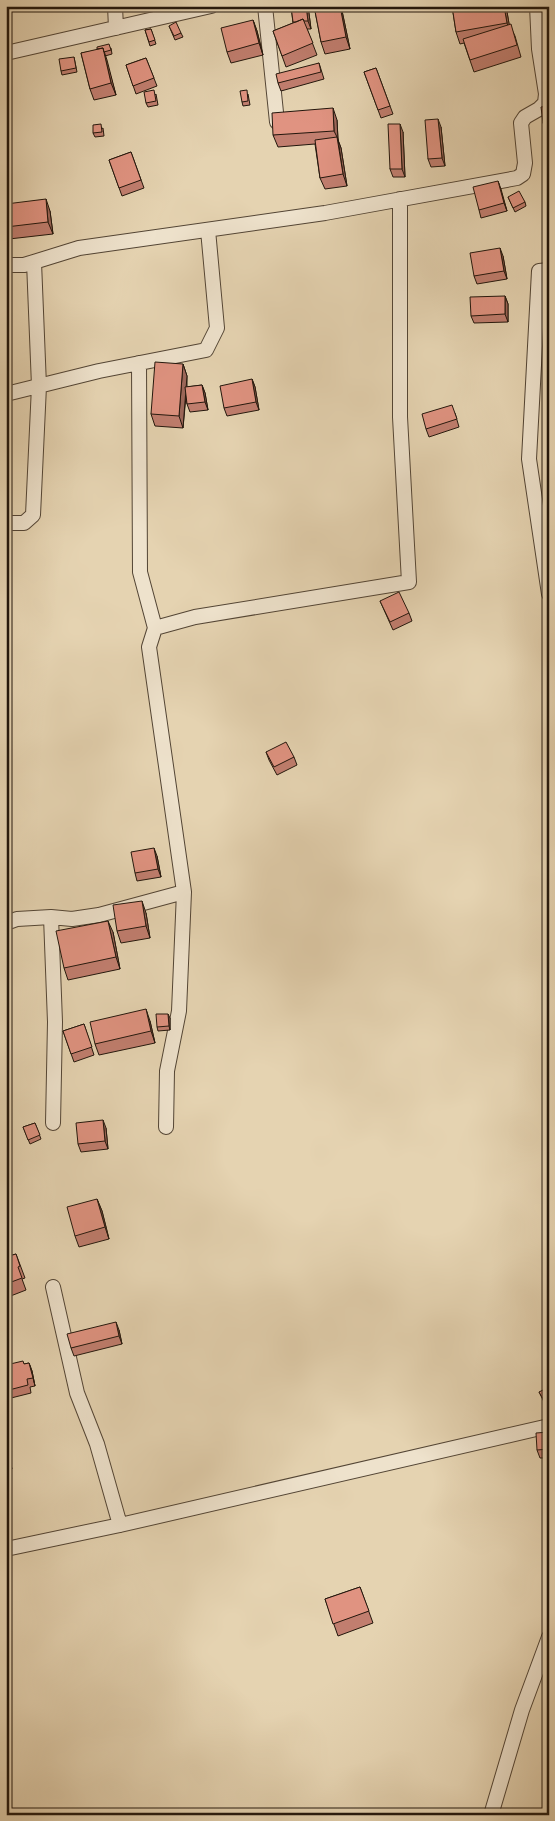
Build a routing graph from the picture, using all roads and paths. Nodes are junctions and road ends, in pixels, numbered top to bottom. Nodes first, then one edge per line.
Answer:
1 (115, 6) edge
2 (211, 6) edge
3 (265, 6) edge
4 (537, 6) edge
5 (116, 28) junction
6 (6, 53) edge
7 (277, 122) edge
8 (400, 199) junction
9 (208, 230) junction
10 (34, 262) junction
11 (6, 265) edge
12 (549, 270) edge
13 (139, 363) junction
14 (39, 386) junction
15 (6, 394) edge
16 (6, 523) edge
17 (549, 594) edge
18 (155, 628) junction
19 (184, 892) junction
20 (51, 917) junction
21 (6, 923) edge
22 (53, 1123) dead end
23 (166, 1127) dead end
24 (53, 1287) dead end
25 (549, 1426) edge
26 (120, 1525) junction
27 (6, 1549) edge
28 (549, 1637) edge
29 (491, 1815) edge

1 - 5 street
2 - 5 street
3 - 7 street
4 - 8 street
5 - 6 street
8 - 9 street
8 - 18 street
9 - 10 street
9 - 13 street
10 - 11 street
10 - 14 street
12 - 17 street
13 - 14 street
13 - 18 street
14 - 15 street
14 - 16 street
18 - 19 street
19 - 20 street
19 - 23 street
20 - 21 street
20 - 22 street
24 - 26 street
25 - 26 street
26 - 27 street
28 - 29 street

